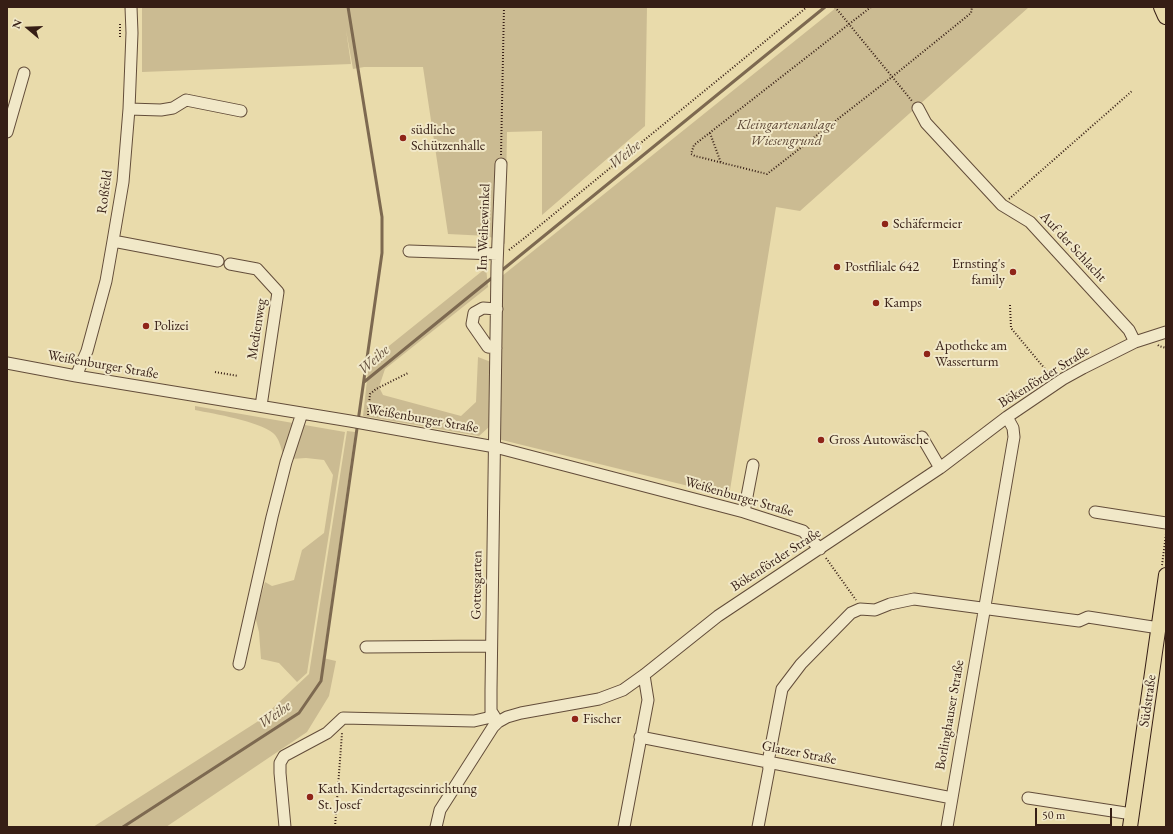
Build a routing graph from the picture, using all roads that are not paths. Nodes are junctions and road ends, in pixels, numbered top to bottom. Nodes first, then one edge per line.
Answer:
1 (131, 7) edge
2 (1162, 7) edge
3 (1166, 16) edge
4 (24, 73) dead end
5 (918, 108) road end
6 (129, 109) junction
7 (241, 111) dead end
8 (7, 132) edge
9 (501, 164) road end
10 (113, 241) junction
11 (409, 251) dead end
12 (497, 260) junction
13 (218, 261) dead end
14 (230, 264) dead end
15 (496, 309) junction
16 (1166, 332) edge
17 (1135, 342) junction
18 (496, 348) junction
19 (7, 363) edge
20 (76, 376) junction
21 (261, 406) junction
22 (302, 413) junction
23 (1007, 417) junction
24 (922, 437) dead end
25 (494, 447) junction
26 (753, 465) dead end
27 (940, 468) junction
28 (744, 512) junction
29 (1095, 512) dead end
30 (1166, 523) edge
31 (820, 549) junction
32 (1166, 575) edge
33 (984, 608) junction
34 (1159, 628) junction
35 (491, 646) junction
36 (366, 647) dead end
37 (239, 664) dead end
38 (644, 675) junction
39 (495, 718) junction
40 (640, 737) junction
41 (768, 762) junction
42 (952, 798) junction
43 (1028, 798) dead end
44 (1131, 821) edge
45 (285, 827) edge
46 (436, 827) edge
47 (624, 827) edge
48 (758, 827) edge
49 (947, 827) edge

1 - 6 street, Roßfeld
2 - 3 highway
4 - 8 street
5 - 17 street, Auf der Schlacht
6 - 7 street
6 - 10 street, Roßfeld
9 - 12 street, Im Weihewinkel
10 - 13 street
10 - 20 street, Roßfeld
11 - 12 street
12 - 15 street, Im Weihewinkel
14 - 21 street, Medienweg
15 - 18 street, Im Weihewinkel
15 - 18 street
16 - 17 street, Bökenförder Straße
17 - 23 street, Bökenförder Straße
18 - 25 street, Im Weihewinkel
19 - 20 street, Weißenburger Straße
20 - 21 street, Weißenburger Straße
21 - 22 street, Weißenburger Straße
22 - 25 street, Weißenburger Straße
22 - 37 street
23 - 27 street, Bökenförder Straße
23 - 33 street, Borlinghauser Straße
24 - 27 street
25 - 28 street, Weißenburger Straße
25 - 35 street, Gottesgarten
26 - 28 street
27 - 31 street, Bökenförder Straße
28 - 31 street, Weißenburger Straße
29 - 30 street
31 - 38 street, Bökenförder Straße
32 - 34 main road, Südstraße
33 - 34 street
33 - 41 street
33 - 42 street, Borlinghauser Straße
34 - 44 main road, Südstraße
35 - 36 street
35 - 39 street, Gottesgarten
38 - 39 street, Bökenförder Straße
38 - 40 street
39 - 45 street
39 - 46 street, Bökenförder Straße
40 - 41 street, Glatzer Straße
40 - 47 street
41 - 42 street, Glatzer Straße
41 - 48 street
42 - 49 street, Borlinghauser Straße
43 - 44 street

